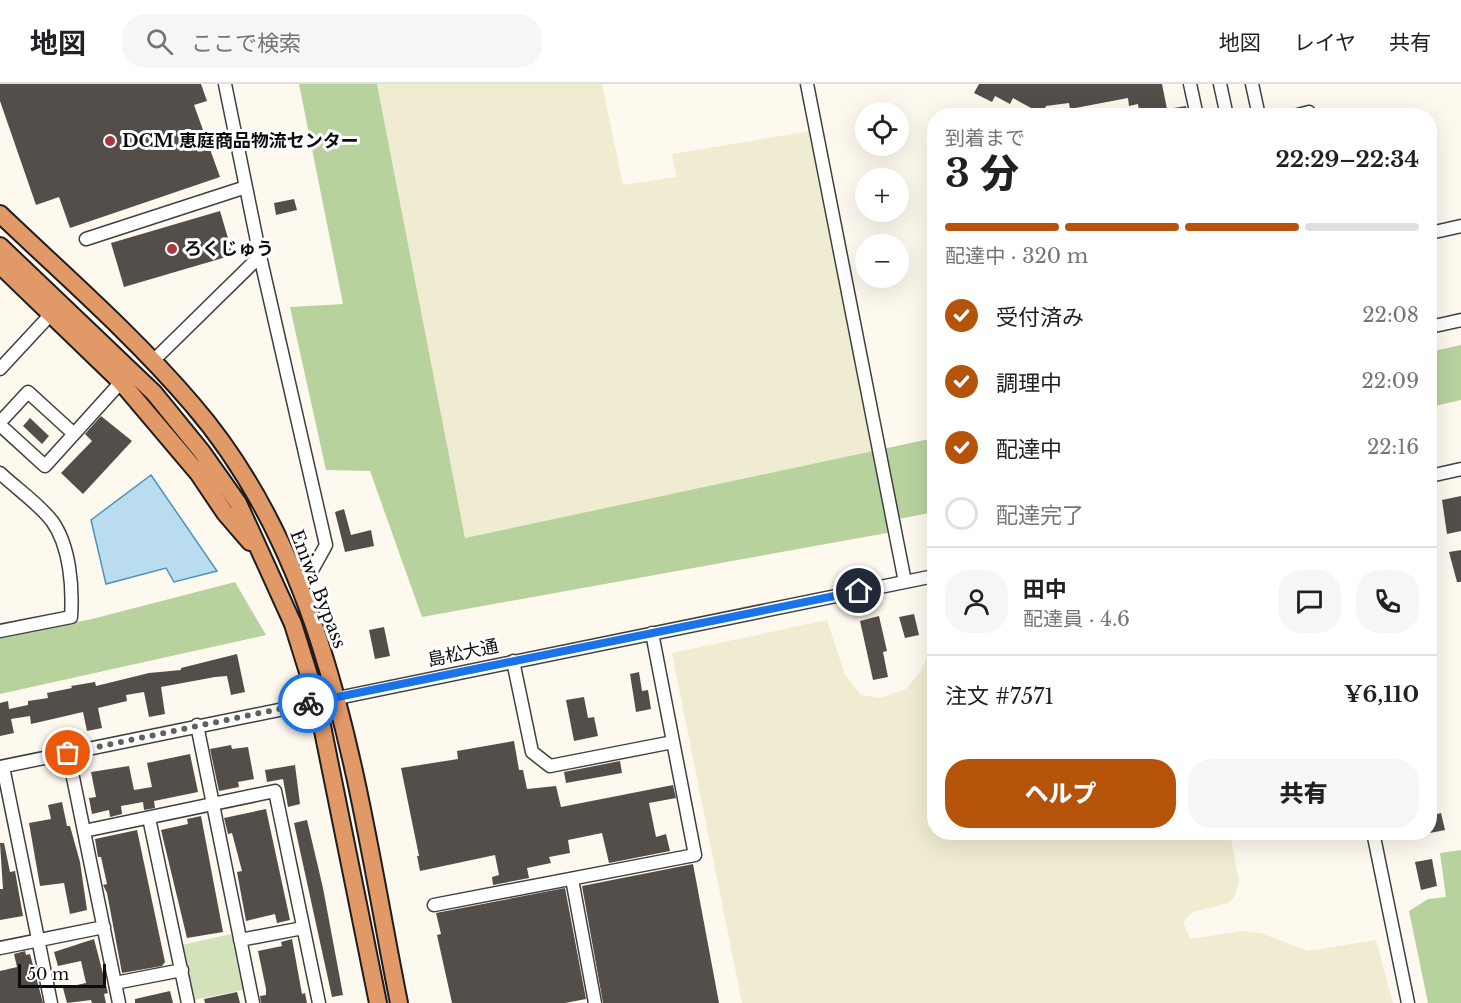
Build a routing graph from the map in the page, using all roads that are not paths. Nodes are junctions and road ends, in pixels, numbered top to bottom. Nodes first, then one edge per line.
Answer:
1 (225, 84) edge
2 (807, 84) edge
3 (1190, 84) edge
4 (1220, 84) edge
5 (1252, 84) edge
6 (1195, 108) edge
7 (1225, 108) edge
8 (1257, 108) edge
9 (246, 187) junction
10 (0, 214) edge
11 (1461, 226) edge
12 (1437, 231) edge
13 (86, 239) dead end
14 (0, 246) edge
15 (260, 256) junction
16 (0, 265) edge
17 (51, 314) junction
18 (1461, 320) edge
19 (1437, 325) edge
20 (153, 361) junction
21 (0, 369) edge
22 (121, 382) junction
23 (1, 420) edge
24 (74, 434) junction
25 (1461, 469) edge
26 (0, 473) edge
27 (1437, 474) edge
28 (262, 557) junction
29 (927, 577) edge
30 (905, 582) junction
31 (301, 590) junction
32 (0, 631) edge
33 (652, 633) junction
34 (513, 662) junction
35 (337, 697) junction
36 (316, 701) junction
37 (197, 725) junction
38 (673, 742) junction
39 (68, 753) junction
40 (2, 767) edge
41 (211, 805) junction
42 (149, 818) junction
43 (84, 831) junction
44 (1375, 840) edge
45 (572, 879) junction
46 (435, 906) dead end
47 (104, 927) junction
48 (303, 928) junction
49 (240, 940) junction
50 (38, 941) junction
51 (0, 948) edge
52 (182, 970) junction
53 (115, 983) junction
54 (51, 1003) edge
55 (119, 1003) edge
56 (188, 1003) edge
57 (253, 1003) edge
58 (319, 1003) edge
59 (378, 1003) edge
60 (399, 1003) edge
61 (595, 1003) edge
62 (1408, 1003) edge

1 - 9 street
2 - 30 street
3 - 6 street
4 - 7 street
5 - 8 street
9 - 13 street
9 - 15 street
10 - 20 highway, Eniwa Bypass
11 - 12 street
14 - 28 highway, Eniwa Bypass
15 - 20 street
15 - 31 street
16 - 17 highway
17 - 21 street
17 - 22 highway
18 - 19 street
20 - 31 highway, Eniwa Bypass
22 - 24 street
22 - 28 highway
23 - 24 street
23 - 24 street
25 - 27 street
26 - 32 street
28 - 36 highway, Eniwa Bypass
29 - 30 street, 島松大通
30 - 33 street, 島松大通
31 - 35 highway, Eniwa Bypass
33 - 34 street, 島松大通
33 - 38 street
34 - 35 street, 島松大通
34 - 38 street
35 - 36 street, 島松大通
35 - 60 highway, Eniwa Bypass
36 - 37 street, 島松大通
36 - 59 highway, Eniwa Bypass
37 - 39 street, 島松大通
37 - 41 street
38 - 45 street
39 - 40 street, 島松大通
39 - 43 street
40 - 50 street
41 - 42 street
41 - 48 street
41 - 49 street
42 - 43 street
42 - 52 street
43 - 47 street
44 - 62 street
45 - 46 street
45 - 61 street
47 - 50 street
47 - 53 street
48 - 49 street
48 - 58 street
49 - 57 street
50 - 51 street
50 - 54 street
52 - 53 street
52 - 56 street
53 - 55 street

